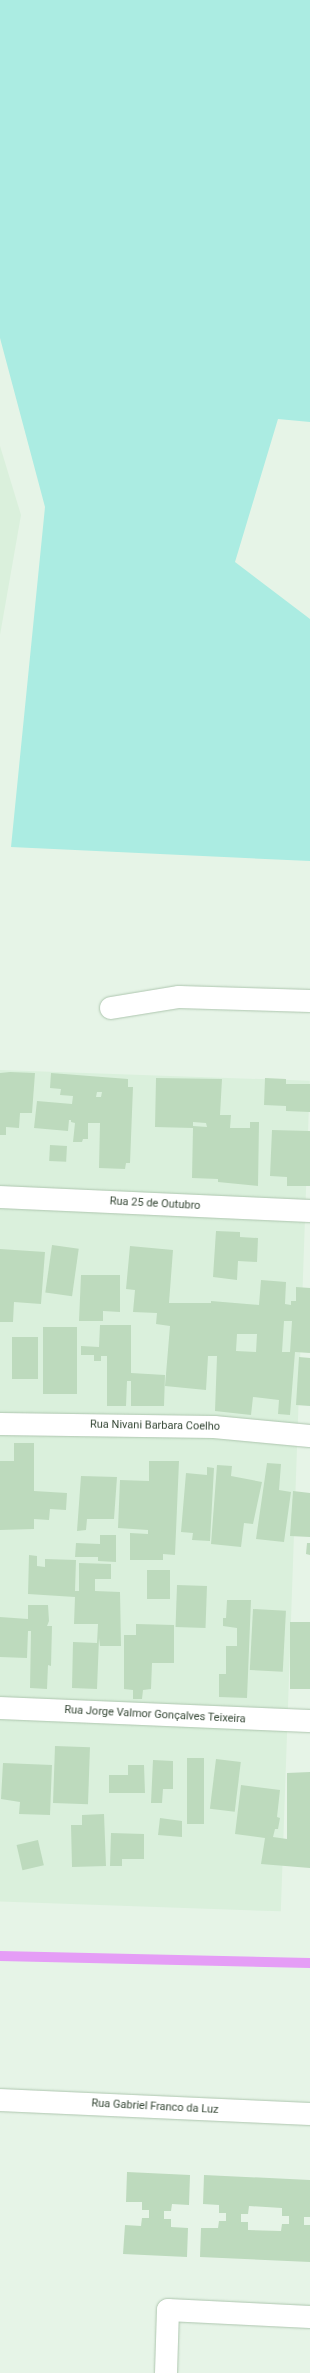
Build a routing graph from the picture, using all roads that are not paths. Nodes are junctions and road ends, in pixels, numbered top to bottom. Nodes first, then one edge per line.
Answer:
1 (310, 1001) edge
2 (111, 1008) dead end
3 (0, 1197) edge
4 (310, 1211) edge
5 (0, 1424) edge
6 (310, 1436) edge
7 (0, 1708) edge
8 (310, 1721) edge
9 (0, 2100) edge
10 (310, 2114) edge
11 (310, 2317) edge
12 (166, 2373) edge

1 - 2 street
3 - 4 street, Rua 25 de Outubro
5 - 6 street, Rua Nivani Barbara Coelho
7 - 8 street, Rua Jorge Valmor Gonçalves Teixeira
9 - 10 street, Rua Gabriel Franco da Luz
11 - 12 street

